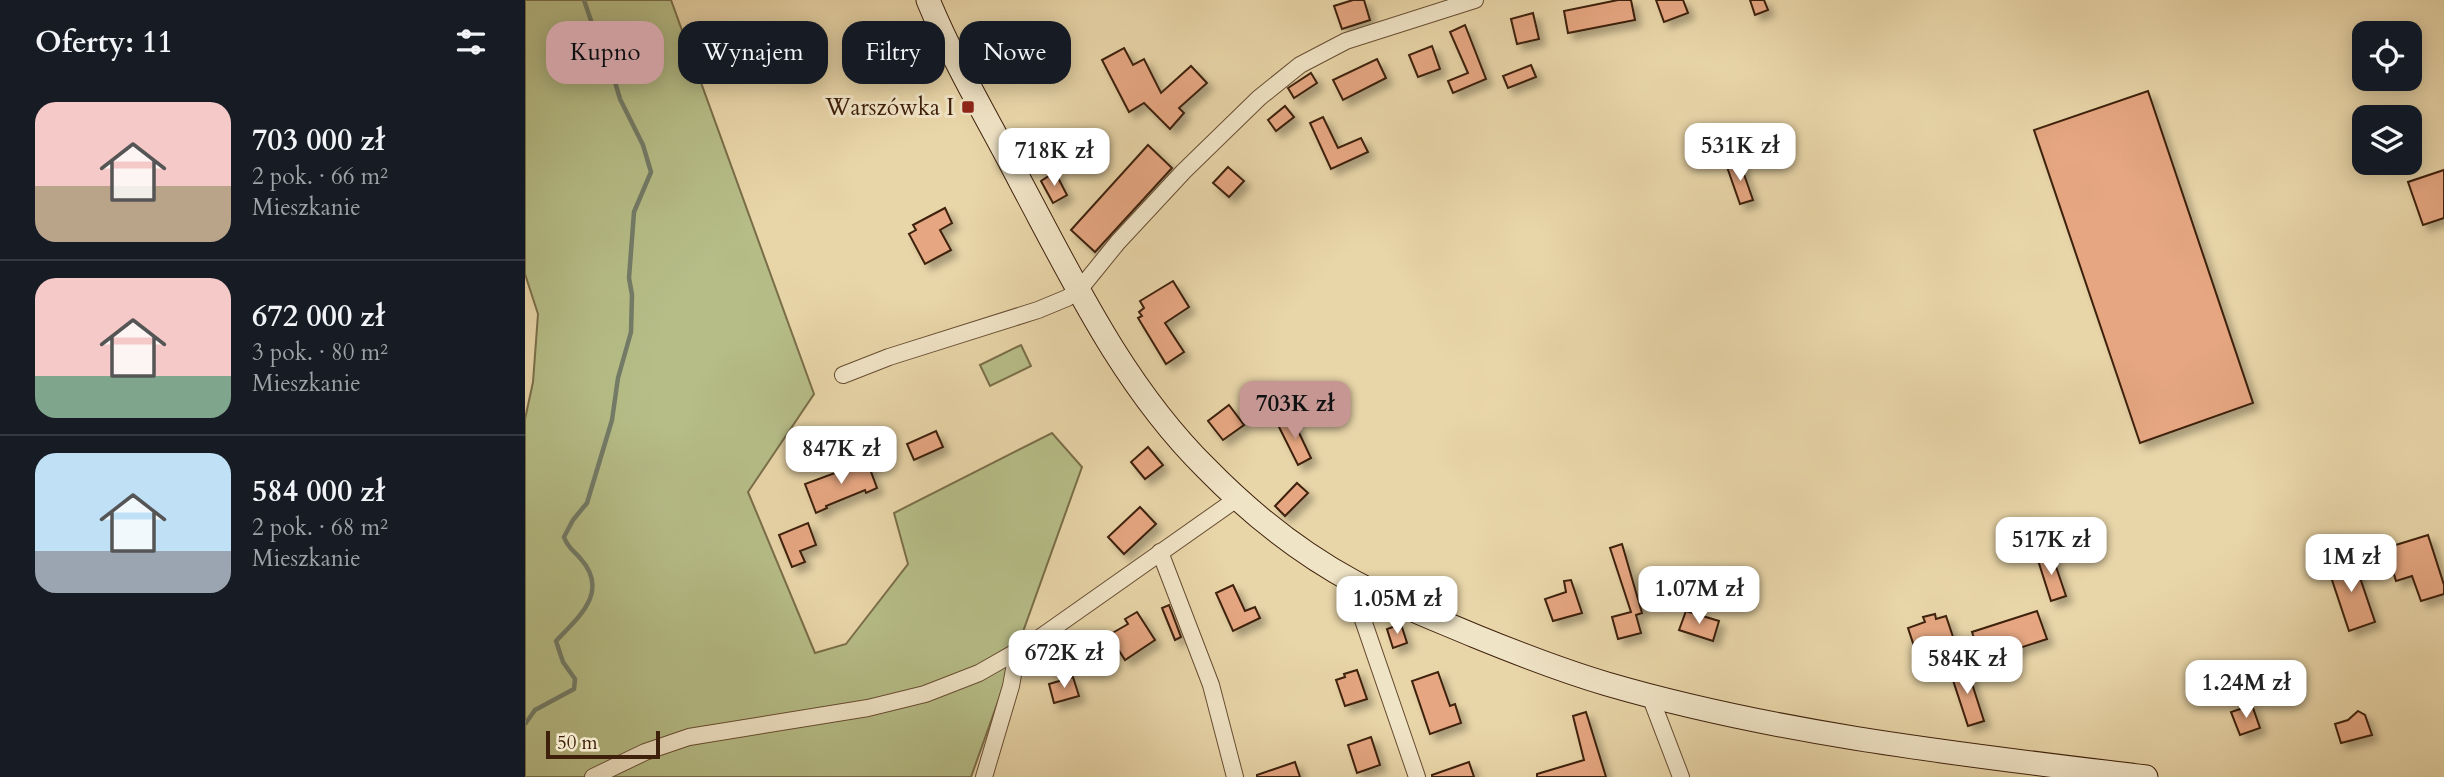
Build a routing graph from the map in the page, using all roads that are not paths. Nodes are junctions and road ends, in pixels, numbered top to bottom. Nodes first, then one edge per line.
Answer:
1 (928, 0) edge
2 (1475, 0) edge
3 (1079, 290) junction
4 (843, 375) dead end
5 (1238, 498) junction
6 (1160, 552) junction
7 (1354, 582) junction
8 (1017, 653) junction
9 (1650, 696) junction
10 (593, 777) edge
11 (984, 777) edge
12 (1234, 777) edge
13 (1416, 777) edge
14 (1681, 777) edge
15 (2146, 777) edge

1 - 3 street
2 - 3 street
3 - 4 street
3 - 5 street
5 - 6 street
5 - 7 street
6 - 8 street
6 - 12 street
7 - 9 street
7 - 13 street
8 - 10 street
8 - 11 street
9 - 14 street
9 - 15 street

